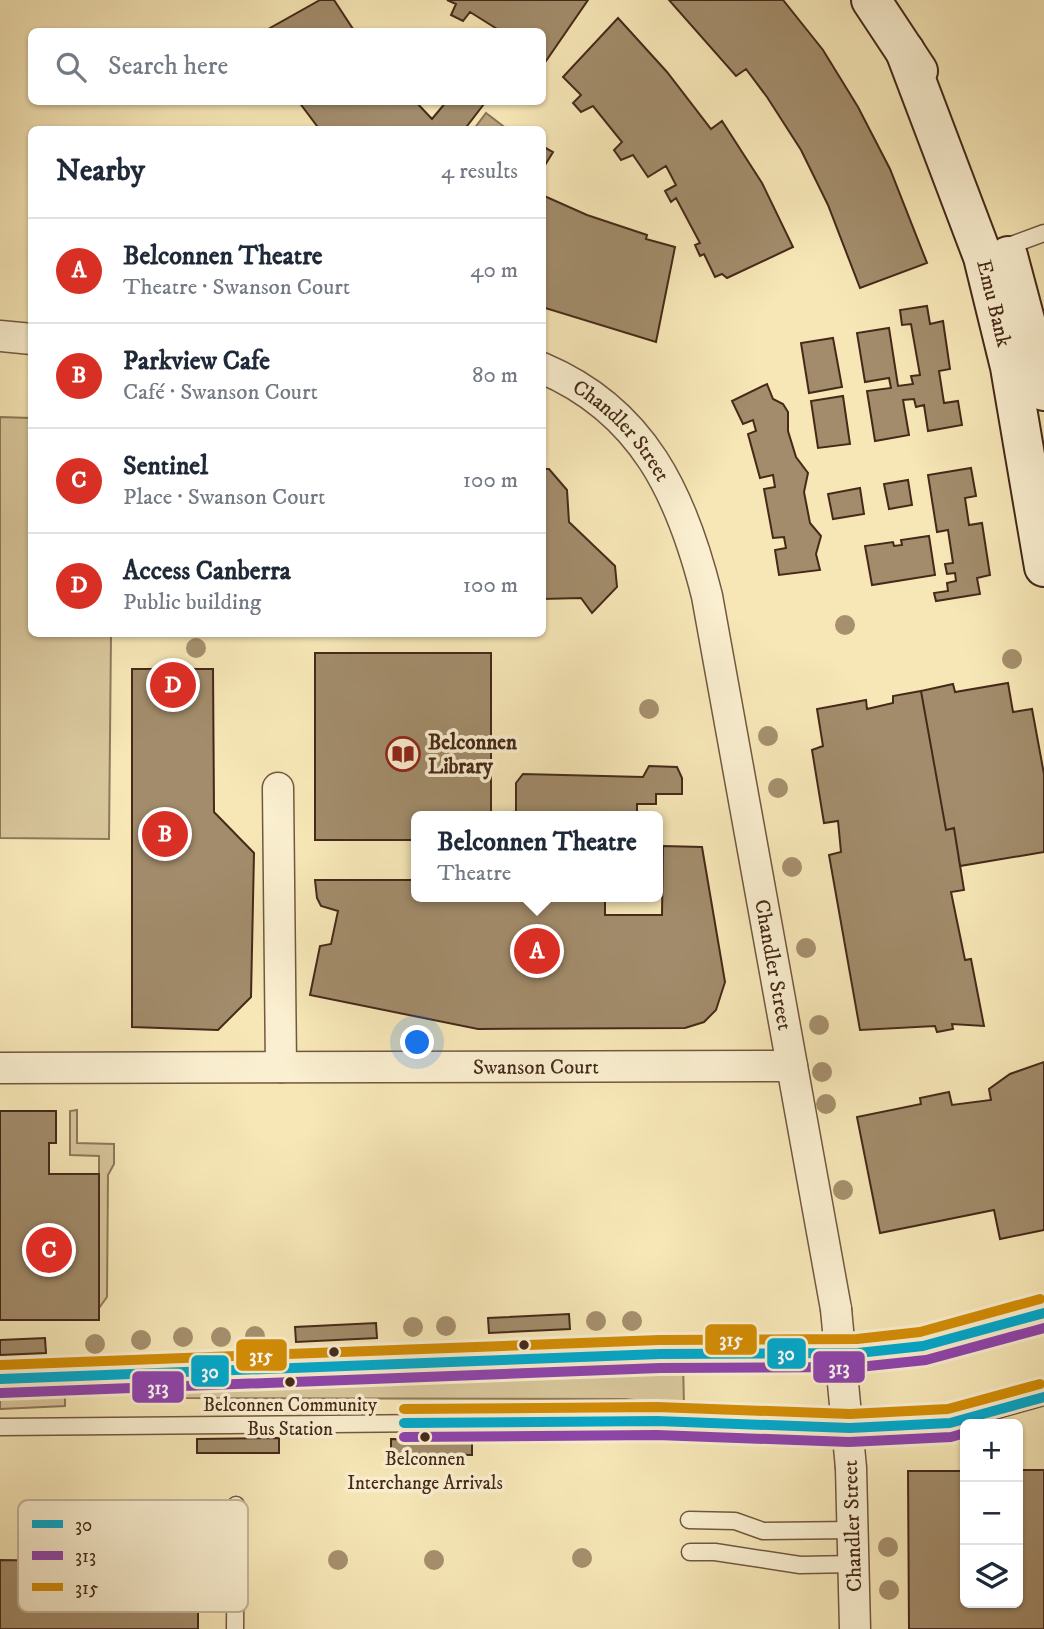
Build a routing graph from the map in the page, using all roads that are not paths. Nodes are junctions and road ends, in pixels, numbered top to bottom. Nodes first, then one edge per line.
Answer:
1 (871, 0) edge
2 (1044, 233) edge
3 (995, 252) junction
4 (546, 370) edge
5 (1044, 391) edge
6 (1035, 463) edge
7 (1044, 567) edge
8 (278, 788) dead end
9 (792, 1066) junction
10 (281, 1067) junction
11 (0, 1068) edge
12 (1044, 1313) edge
13 (0, 1379) edge
14 (1044, 1397) edge
15 (0, 1427) edge
16 (689, 1520) dead end
17 (855, 1530) junction
18 (690, 1552) dead end
19 (855, 1564) junction
20 (855, 1629) edge

1 - 3 street, Emu Bank
2 - 3 lane
3 - 5 street, Emu Bank
3 - 6 street, Emu Bank
4 - 9 street, Chandler Street
6 - 7 street, Emu Bank
8 - 10 street
9 - 10 street, Swanson Court
9 - 17 street, Chandler Street, bridge
10 - 11 street, Swanson Court
12 - 13 lane
14 - 15 lane
16 - 17 lane
17 - 19 street, Chandler Street
18 - 19 lane
19 - 20 street, Chandler Street

